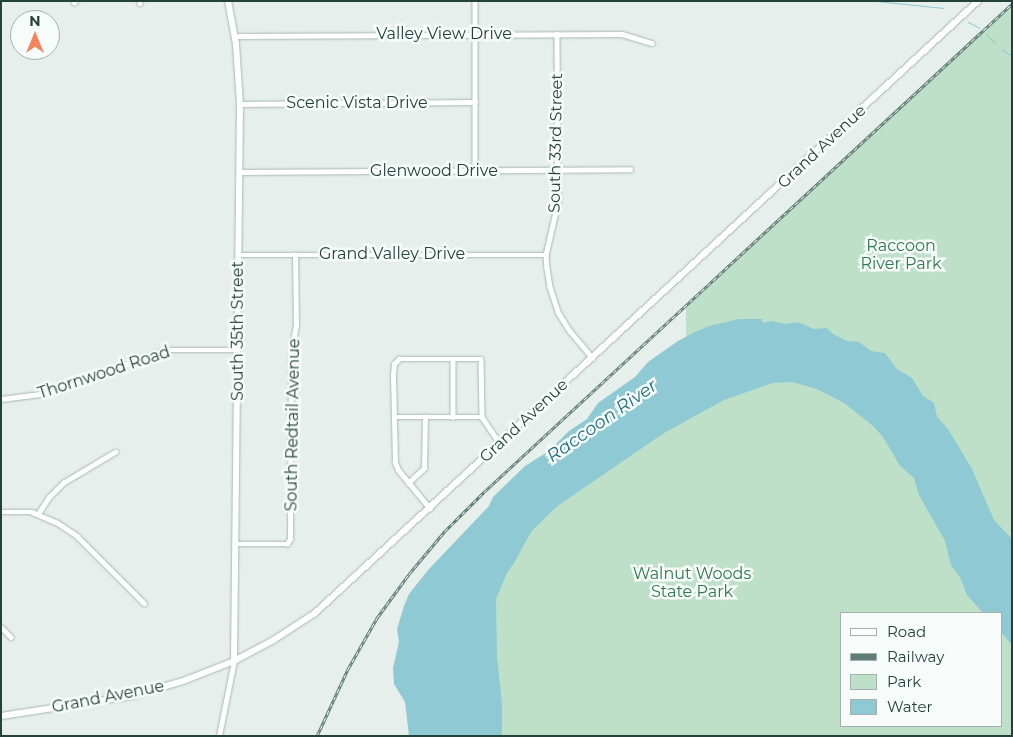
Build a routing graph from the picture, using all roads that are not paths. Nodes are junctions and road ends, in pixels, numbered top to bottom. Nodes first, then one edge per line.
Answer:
1 (228, 1) edge
2 (475, 1) edge
3 (978, 1) edge
4 (475, 33) junction
5 (557, 34) junction
6 (235, 36) junction
7 (652, 43) dead end
8 (475, 102) junction
9 (240, 104) junction
10 (630, 169) dead end
11 (558, 170) junction
12 (475, 171) junction
13 (239, 172) junction
14 (238, 255) junction
15 (295, 255) junction
16 (546, 255) junction
17 (238, 350) junction
18 (593, 358) junction
19 (453, 359) junction
20 (1, 399) edge
21 (395, 417) junction
22 (425, 417) junction
23 (453, 417) junction
24 (482, 417) junction
25 (500, 444) junction
26 (115, 452) dead end
27 (408, 483) junction
28 (430, 509) junction
29 (1, 512) edge
30 (38, 514) junction
31 (236, 544) junction
32 (144, 604) dead end
33 (1, 627) edge
34 (11, 638) dead end
35 (234, 661) junction
36 (1, 716) edge
37 (219, 736) edge

1 - 6 main road, South 35th Street
2 - 4 street
3 - 18 main road, Grand Avenue
4 - 5 street, Valley View Drive
4 - 6 street, Valley View Drive
4 - 8 street
5 - 7 street, Valley View Drive
5 - 11 street, South 33rd Street
6 - 9 main road, South 35th Street
8 - 9 street, Scenic Vista Drive
8 - 12 street
9 - 13 main road, South 35th Street
10 - 11 street, Glenwood Drive
11 - 12 street, Glenwood Drive
11 - 16 street, South 33rd Street
12 - 13 street, Glenwood Drive
13 - 14 main road, South 35th Street
14 - 15 street, Grand Valley Drive
14 - 17 main road, South 35th Street
15 - 16 street, Grand Valley Drive
15 - 31 street, South Redtail Avenue
16 - 18 street, South 33rd Street
17 - 20 street, Thornwood Road
17 - 31 main road, South 35th Street
18 - 25 main road, Grand Avenue
19 - 21 street
19 - 23 street
19 - 24 street
21 - 22 street
21 - 27 street
22 - 23 street
22 - 27 street
23 - 24 street
24 - 25 street
25 - 28 main road, Grand Avenue
26 - 30 street
27 - 28 street
28 - 35 main road, Grand Avenue
29 - 30 street
30 - 32 street
31 - 35 main road, South 35th Street
33 - 34 street
35 - 36 main road, Grand Avenue
35 - 37 street

